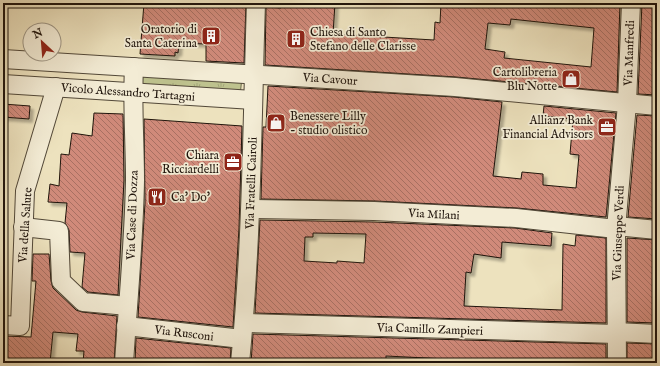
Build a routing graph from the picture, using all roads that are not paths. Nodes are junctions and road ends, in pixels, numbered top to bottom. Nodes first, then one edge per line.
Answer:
1 (256, 3) edge
2 (631, 3) edge
3 (3, 59) edge
4 (134, 67) junction
5 (254, 74) junction
6 (3, 84) edge
7 (56, 87) junction
8 (132, 92) junction
9 (253, 100) junction
10 (627, 104) junction
11 (657, 106) edge
12 (251, 209) junction
13 (23, 226) junction
14 (616, 228) junction
15 (657, 230) edge
16 (128, 306) junction
17 (3, 325) edge
18 (126, 326) junction
19 (243, 331) junction
20 (616, 333) junction
21 (657, 334) edge
22 (124, 363) edge
23 (240, 363) edge
24 (617, 363) edge

1 - 5 street, Via Fratelli Cairoli
2 - 10 street, Via Manfredi
3 - 4 street, Via Cavour
4 - 5 street, Via Cavour
4 - 8 street, Via Case di Dozza
5 - 9 street, Via Fratelli Cairoli
5 - 10 street, Via Cavour
6 - 7 street, Vicolo Alessandro Tartagni
7 - 8 street, Vicolo Alessandro Tartagni
7 - 13 street, Via della Salute
8 - 9 street, Vicolo Alessandro Tartagni
8 - 16 street, Via Case di Dozza
9 - 12 street, Via Fratelli Cairoli
10 - 11 street, Via Cavour
10 - 14 street, Via Giuseppe Verdi
12 - 14 street, Via Milani
12 - 19 street, Via Fratelli Cairoli
13 - 16 street
13 - 17 street, Via della Salute
14 - 15 street, Via Milani
14 - 20 street, Via Giuseppe Verdi
16 - 18 street, Via Case di Dozza
18 - 19 street, Via Rusconi
18 - 22 street, Via Case di Dozza
19 - 20 street, Via Camillo Zampieri
19 - 23 street, Via Fratelli Cairoli
20 - 21 street, Via Camillo Zampieri
20 - 24 street, Via Giuseppe Verdi

